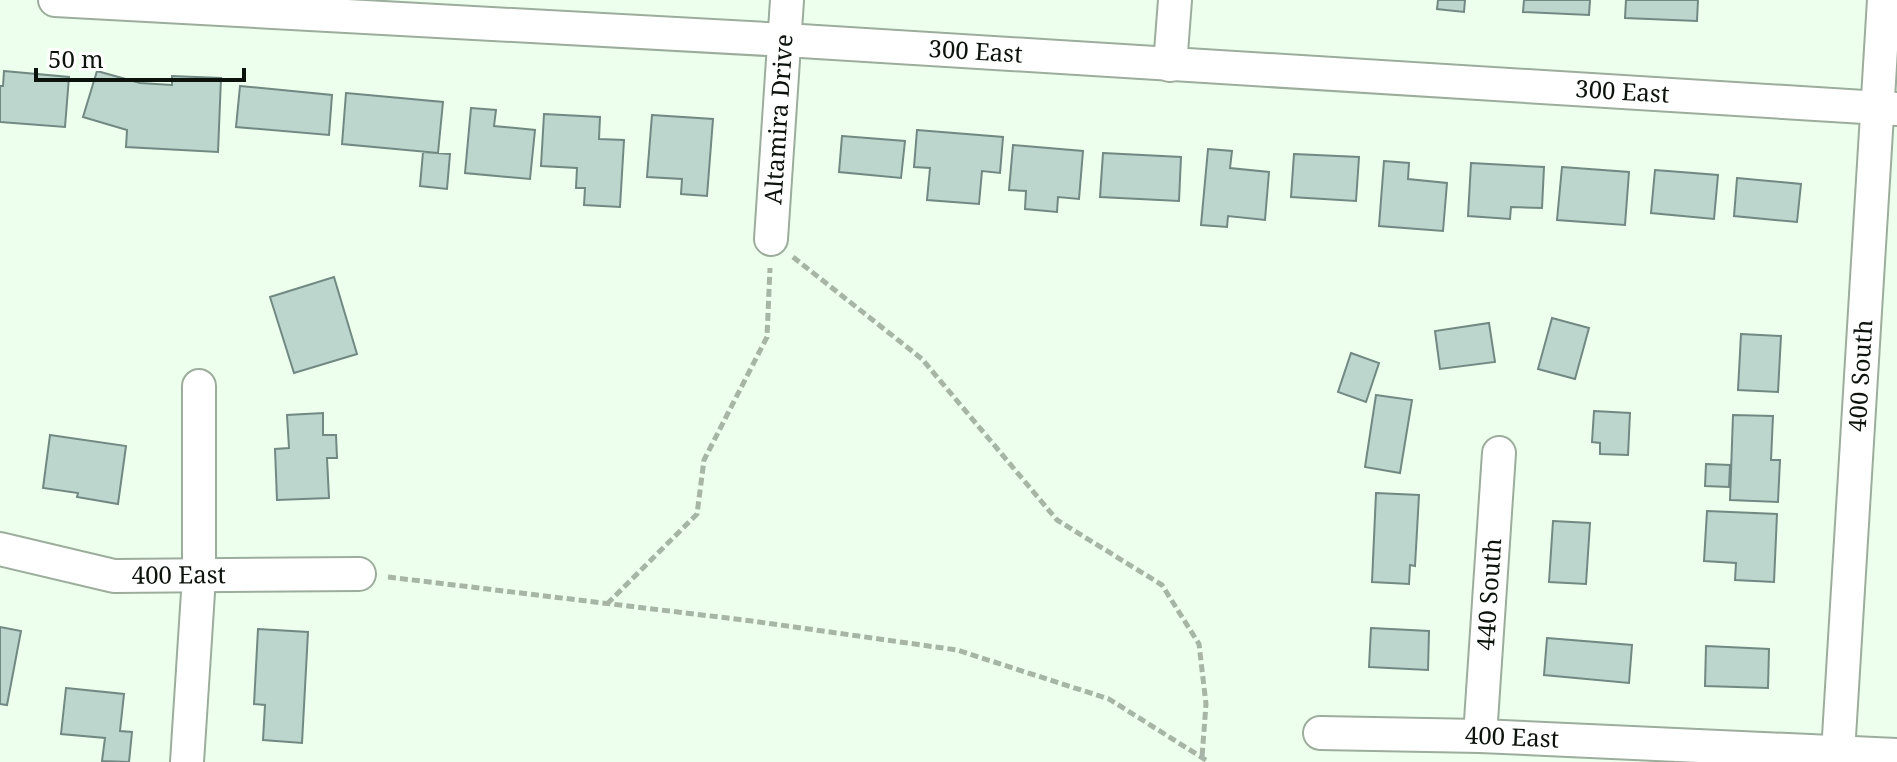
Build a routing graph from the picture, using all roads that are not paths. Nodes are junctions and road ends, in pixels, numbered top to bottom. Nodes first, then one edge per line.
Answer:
1 (55, 0) edge
2 (787, 0) edge
3 (1175, 0) edge
4 (1884, 0) edge
5 (785, 40) junction
6 (1170, 65) junction
7 (1888, 108) edge
8 (771, 239) road end
9 (199, 386) dead end
10 (1499, 453) dead end
11 (0, 549) edge
12 (359, 574) road end
13 (199, 577) junction
14 (1320, 733) dead end
15 (1480, 736) junction
16 (1838, 753) junction
17 (1897, 755) edge
18 (187, 762) edge

1 - 5 street, 300 East
2 - 5 street, Altamira Drive
3 - 6 street
4 - 7 street, 400 South
5 - 6 street, 300 East
5 - 8 street, Altamira Drive
6 - 7 street, 300 East
7 - 16 street, 400 South
9 - 13 street
10 - 15 street, 440 South
11 - 13 street, 400 East
12 - 13 street, 400 East
13 - 18 street
14 - 15 street, 400 East
15 - 16 street, 400 East
16 - 17 street, 400 East

